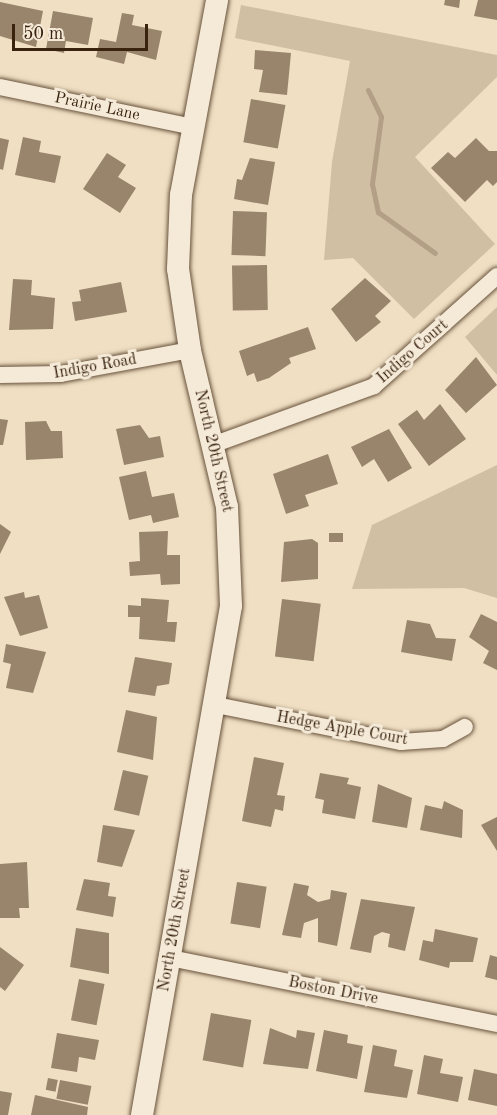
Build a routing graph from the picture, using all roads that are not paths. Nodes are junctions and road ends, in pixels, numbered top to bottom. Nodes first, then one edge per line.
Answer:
1 (217, 0) edge
2 (0, 87) edge
3 (194, 127) junction
4 (497, 276) edge
5 (190, 350) junction
6 (0, 375) edge
7 (215, 444) junction
8 (216, 705) junction
9 (465, 727) dead end
10 (170, 958) junction
11 (497, 1024) edge
12 (142, 1115) edge

1 - 3 street, North 20th Street
2 - 3 street, Prairie Lane
3 - 5 street, North 20th Street
4 - 7 street, Indigo Court
5 - 6 street, Indigo Road
5 - 7 street, North 20th Street
7 - 8 street, North 20th Street
8 - 9 street, Hedge Apple Court
8 - 10 street, North 20th Street
10 - 11 street, Boston Drive
10 - 12 street, North 20th Street

